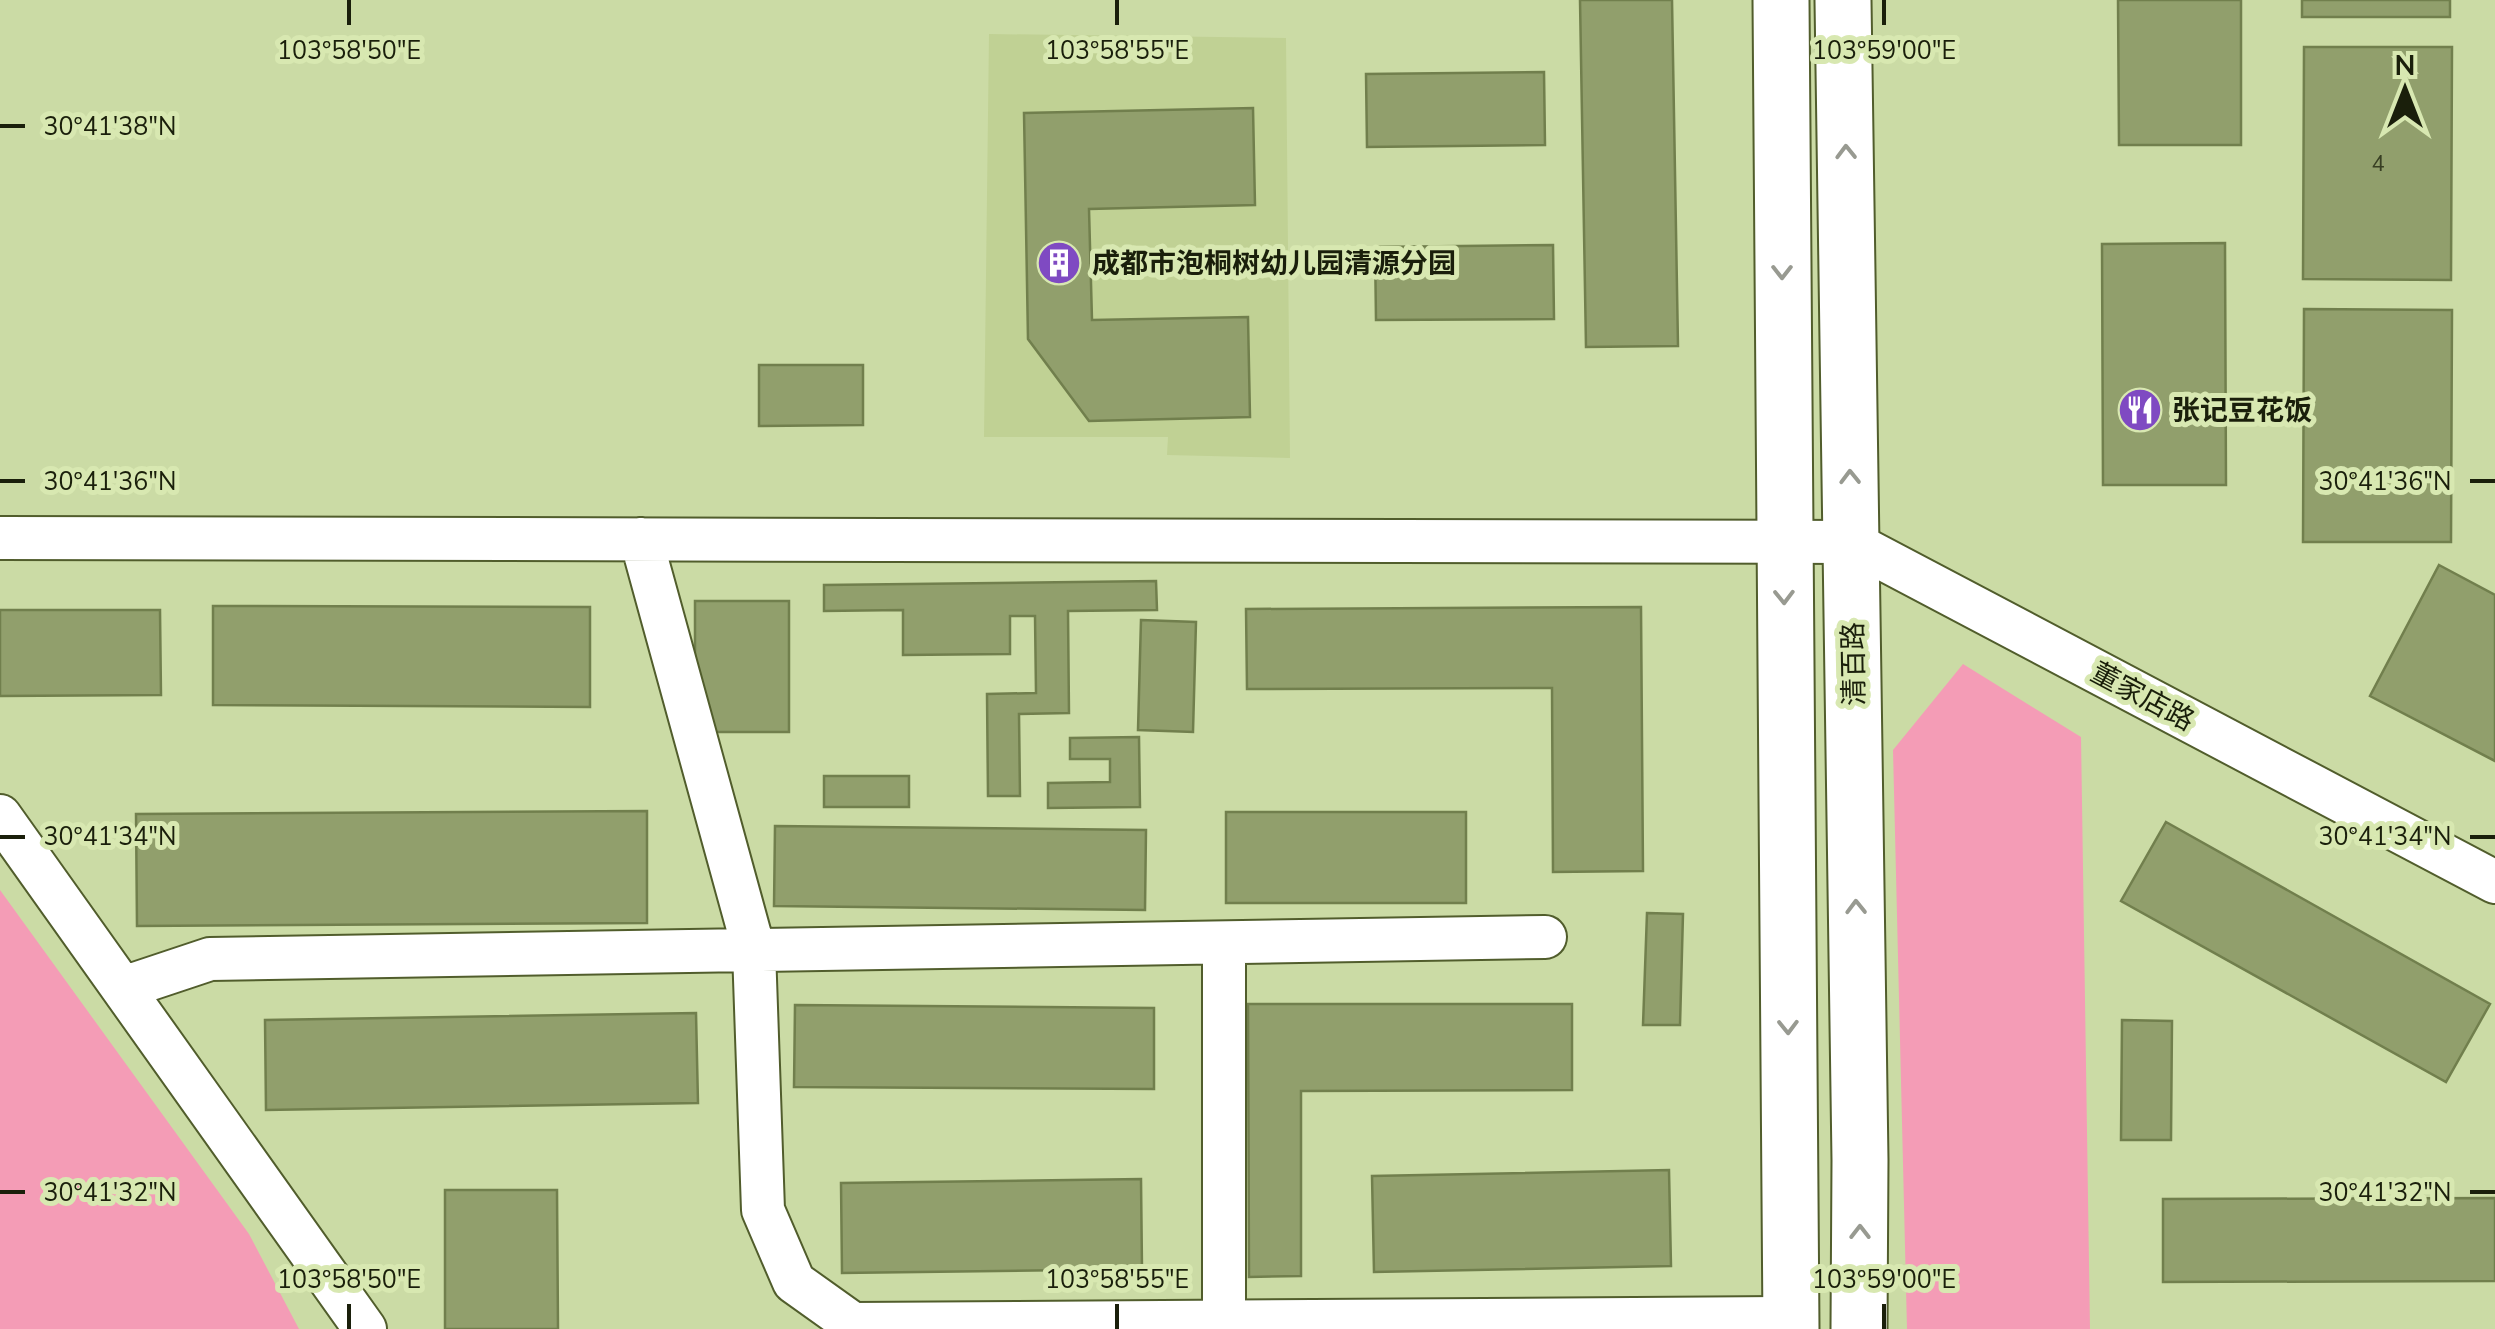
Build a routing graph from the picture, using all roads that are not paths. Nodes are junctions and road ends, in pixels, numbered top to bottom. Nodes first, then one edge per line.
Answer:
1 (1781, 0) edge
2 (1843, 0) edge
3 (0, 538) edge
4 (641, 538) junction
5 (1784, 540) junction
6 (1851, 542) junction
7 (0, 816) edge
8 (2495, 882) edge
9 (1545, 937) dead end
10 (1224, 943) junction
11 (754, 950) junction
12 (123, 988) junction
13 (1791, 1323) edge
14 (1224, 1325) edge
15 (365, 1329) edge
16 (1860, 1329) edge

1 -> 5 street
6 -> 2 street, 清百路
3 - 4 street, 董家店路
4 - 5 street, 董家店路
4 - 11 street
5 - 6 street, 董家店路
5 -> 13 street
6 - 8 street, 董家店路
16 -> 6 street, 清百路
7 - 12 street
9 - 10 street
10 - 11 street
10 - 14 street
11 - 12 street
11 - 14 street
12 - 15 street
13 - 14 street

